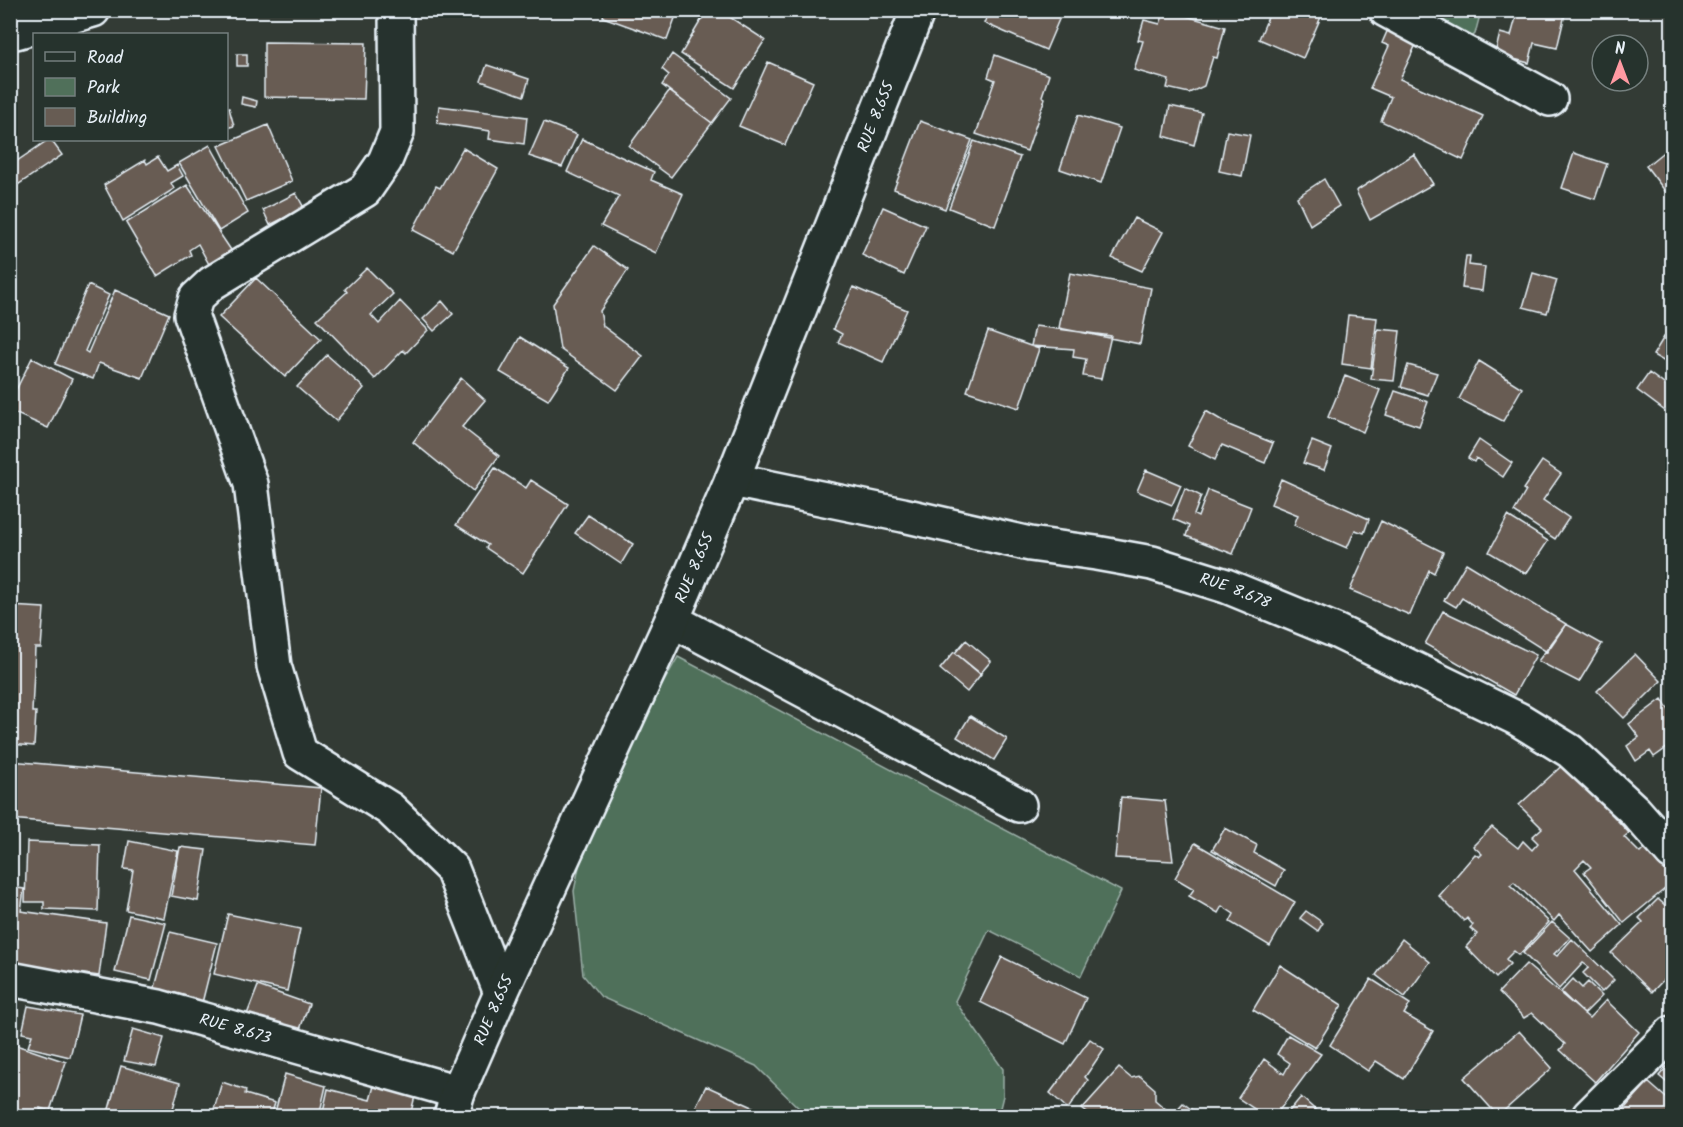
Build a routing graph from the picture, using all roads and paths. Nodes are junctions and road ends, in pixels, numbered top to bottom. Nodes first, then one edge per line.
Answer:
1 (93, 10) edge
2 (396, 10) edge
3 (918, 10) edge
4 (1386, 10) edge
5 (16, 32) dead end
6 (1550, 99) dead end
7 (732, 480) junction
8 (672, 620) junction
9 (1019, 804) dead end
10 (1672, 853) edge
11 (10, 979) edge
12 (501, 993) junction
13 (1672, 1033) edge
14 (454, 1104) edge
15 (1589, 1116) edge

1 - 5 street
2 - 12 street
3 - 7 street, RUE 8.655
4 - 6 street
7 - 8 street, RUE 8.655
7 - 10 street, RUE 8.678
8 - 9 street
8 - 12 street, RUE 8.655
11 - 14 street, RUE 8.673
12 - 14 street, RUE 8.655
13 - 15 street

